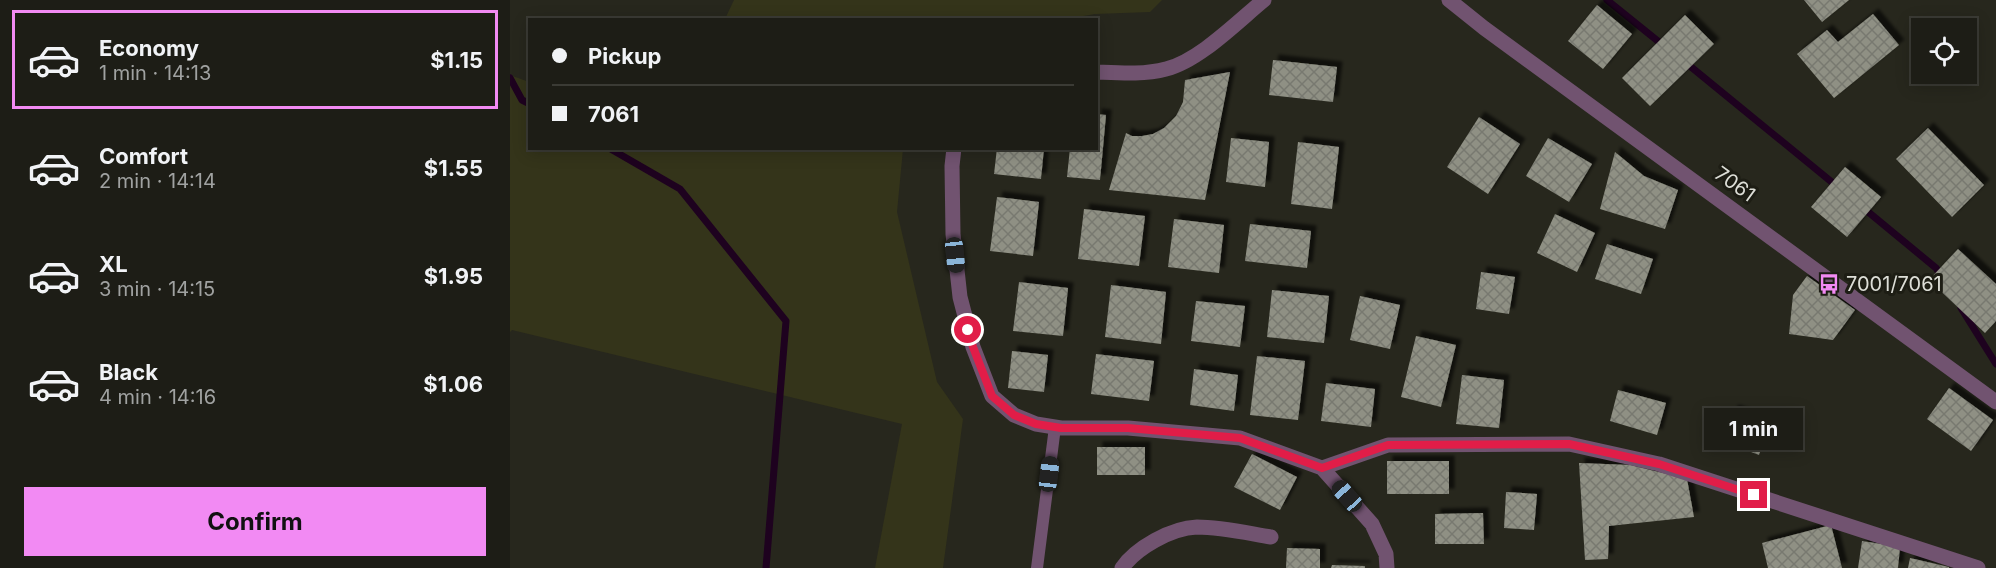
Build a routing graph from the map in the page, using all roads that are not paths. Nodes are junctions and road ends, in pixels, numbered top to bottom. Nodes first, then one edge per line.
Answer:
1 (1264, 0) edge
2 (1449, 0) edge
3 (1098, 72) edge
4 (954, 150) edge
5 (1996, 402) edge
6 (1054, 426) junction
7 (1322, 468) junction
8 (1271, 537) dead end
9 (1037, 568) edge
10 (1122, 568) edge
11 (1387, 568) edge
12 (1978, 568) edge

1 - 3 street
2 - 5 street, 7061
4 - 6 street
6 - 7 street
6 - 9 lane
7 - 11 street
7 - 12 street
8 - 10 street

